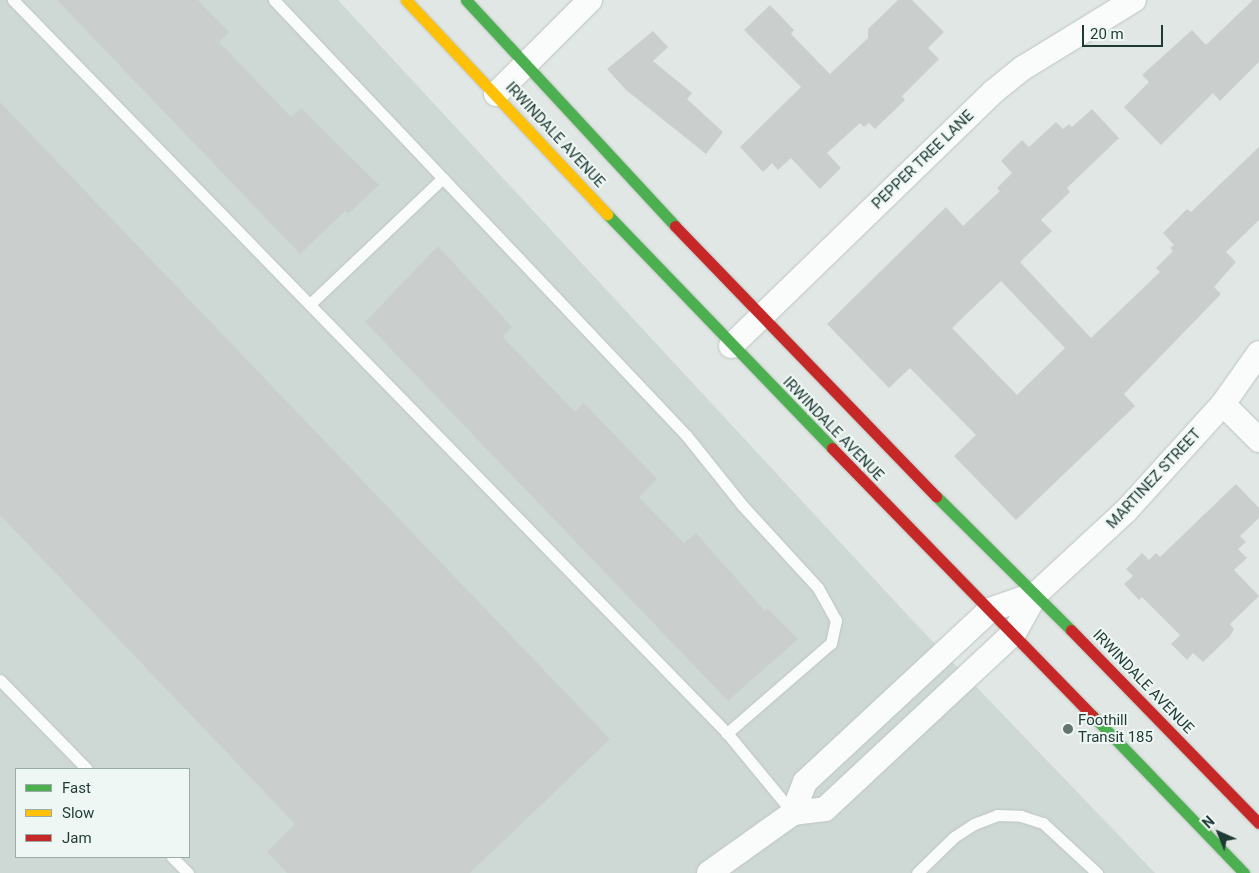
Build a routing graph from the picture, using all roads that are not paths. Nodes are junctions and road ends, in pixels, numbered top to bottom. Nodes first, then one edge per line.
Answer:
1 (13, 0) edge
2 (274, 0) edge
3 (406, 0) edge
4 (466, 0) edge
5 (590, 0) edge
6 (1134, 0) edge
7 (526, 61) junction
8 (496, 94) junction
9 (443, 178) junction
10 (310, 304) junction
11 (761, 318) junction
12 (731, 346) junction
13 (1259, 353) edge
14 (1224, 404) junction
15 (1259, 440) edge
16 (1036, 594) junction
17 (990, 610) junction
18 (1014, 633) junction
19 (0, 680) edge
20 (727, 733) junction
21 (86, 768) edge
22 (792, 813) junction
23 (1259, 823) edge
24 (173, 858) edge
25 (188, 873) edge
26 (709, 873) edge
27 (917, 873) edge
28 (1097, 873) edge
29 (1244, 873) edge

1 - 10 lane
2 - 9 lane
3 - 8 main road, IRWINDALE AVENUE
4 - 7 main road, IRWINDALE AVENUE
5 - 7 street
6 - 11 street, PEPPER TREE LANE
7 - 8 street
7 - 11 main road, IRWINDALE AVENUE
8 - 12 main road, IRWINDALE AVENUE
9 - 10 lane
9 - 20 lane
10 - 20 lane
11 - 12 street, PEPPER TREE LANE
11 - 16 main road, IRWINDALE AVENUE
12 - 17 main road, IRWINDALE AVENUE
13 - 14 street, MARTINEZ STREET
14 - 15 street
14 - 16 street, MARTINEZ STREET
16 - 17 street
16 - 18 street
16 - 23 main road, IRWINDALE AVENUE
17 - 18 main road, IRWINDALE AVENUE
17 - 22 street
18 - 22 street
18 - 29 main road, IRWINDALE AVENUE
19 - 21 lane
20 - 22 lane
22 - 26 street
24 - 25 lane
27 - 28 lane

